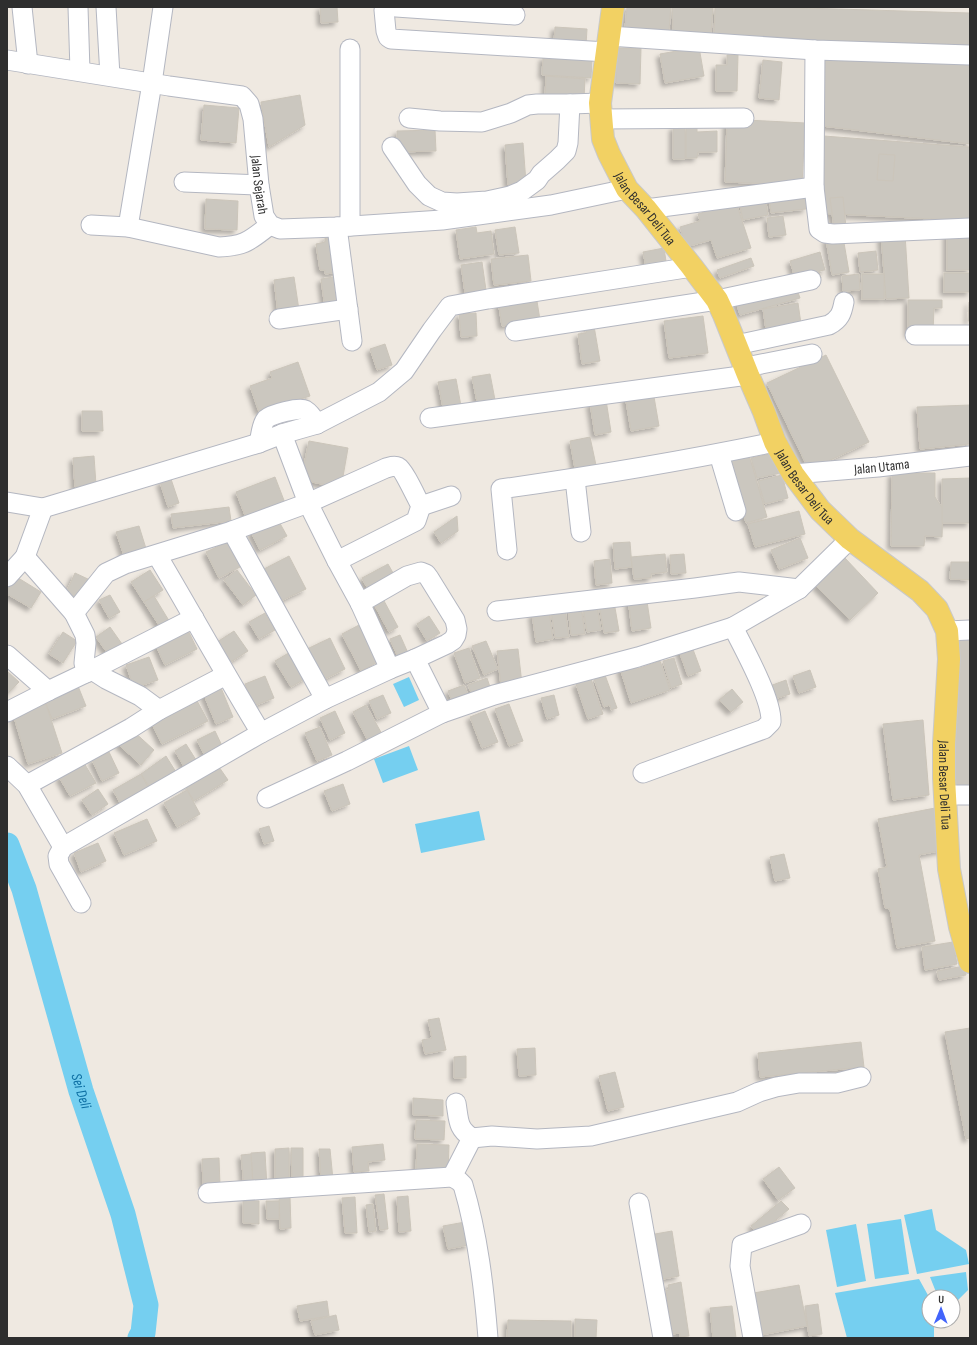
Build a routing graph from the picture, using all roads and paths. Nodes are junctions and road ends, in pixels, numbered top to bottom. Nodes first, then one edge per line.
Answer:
1 (22, 7) edge
2 (78, 7) edge
3 (106, 7) edge
4 (163, 7) edge
5 (386, 7) edge
6 (396, 7) edge
7 (613, 7) edge
8 (515, 15) dead end
9 (608, 44) junction
10 (350, 48) dead end
11 (815, 50) junction
12 (970, 55) edge
13 (7, 60) edge
14 (28, 64) junction
15 (80, 71) junction
16 (110, 76) junction
17 (152, 83) junction
18 (570, 104) junction
19 (600, 111) junction
20 (409, 118) dead end
21 (744, 118) dead end
22 (392, 147) dead end
23 (184, 182) dead end
24 (259, 185) junction
25 (814, 186) junction
26 (627, 189) junction
27 (646, 210) junction
28 (91, 225) dead end
29 (270, 225) junction
30 (344, 226) junction
31 (128, 227) junction
32 (970, 228) edge
33 (692, 267) junction
34 (812, 280) dead end
35 (717, 300) junction
36 (844, 302) dead end
37 (348, 309) junction
38 (280, 319) dead end
39 (515, 331) dead end
40 (915, 335) dead end
41 (970, 335) edge
42 (352, 341) dead end
43 (736, 345) junction
44 (812, 354) dead end
45 (747, 371) junction
46 (430, 418) dead end
47 (317, 424) junction
48 (282, 434) junction
49 (775, 442) junction
50 (259, 443) junction
51 (719, 454) junction
52 (970, 456) edge
53 (792, 474) junction
54 (576, 479) junction
55 (451, 496) dead end
56 (7, 502) edge
57 (308, 502) junction
58 (421, 506) junction
59 (43, 508) junction
60 (736, 511) dead end
61 (232, 531) junction
62 (581, 532) dead end
63 (850, 539) junction
64 (507, 550) dead end
65 (157, 555) junction
66 (25, 558) junction
67 (337, 561) junction
68 (7, 577) edge
69 (799, 590) junction
70 (360, 603) junction
71 (497, 611) dead end
72 (74, 613) junction
73 (194, 618) junction
74 (733, 627) junction
75 (970, 630) edge
76 (947, 631) junction
77 (7, 655) edge
78 (416, 659) junction
79 (390, 669) junction
80 (89, 672) junction
81 (226, 675) junction
82 (48, 691) junction
83 (325, 699) junction
84 (159, 710) junction
85 (7, 712) edge
86 (442, 713) junction
87 (261, 733) junction
88 (7, 766) edge
89 (643, 773) dead end
90 (27, 785) junction
91 (946, 795) junction
92 (970, 795) edge
93 (267, 798) dead end
94 (63, 847) junction
95 (81, 903) dead end
96 (970, 962) edge
97 (860, 1077) dead end
98 (456, 1104) dead end
99 (472, 1138) junction
100 (452, 1177) junction
101 (208, 1193) dead end
102 (639, 1203) dead end
103 (801, 1224) dead end
104 (488, 1338) edge
105 (663, 1338) edge
106 (753, 1338) edge

1 - 14 street
2 - 15 street
3 - 16 street
4 - 17 street
5 - 9 street
6 - 8 street
7 - 9 main road, Jalan Besar Deli Tua
9 - 11 street
9 - 19 main road, Jalan Besar Deli Tua
10 - 30 street
11 - 12 street
11 - 25 street
13 - 14 street, Jalan Sejarah
14 - 15 street, Jalan Sejarah
15 - 16 street, Jalan Sejarah
16 - 17 street, Jalan Sejarah
17 - 24 street, Jalan Sejarah
17 - 31 street
18 - 19 street
18 - 20 street
18 - 22 street
19 - 21 street
19 - 26 main road, Jalan Besar Deli Tua
23 - 24 street
24 - 29 street, Jalan Sejarah
25 - 27 street
25 - 32 street
26 - 27 main road, Jalan Besar Deli Tua
26 - 30 street, Jalan Sejarah
27 - 33 main road, Jalan Besar Deli Tua
28 - 31 street
29 - 30 street, Jalan Sejarah
29 - 31 street
30 - 37 street
33 - 35 main road, Jalan Besar Deli Tua
33 - 47 street
34 - 35 street
35 - 39 street
35 - 43 main road, Jalan Besar Deli Tua
36 - 43 street
37 - 38 street
37 - 42 street
40 - 41 street
43 - 45 main road, Jalan Besar Deli Tua
44 - 45 street
45 - 46 street
45 - 49 main road, Jalan Besar Deli Tua
47 - 48 street
47 - 50 street
48 - 50 street
48 - 57 street
49 - 51 street
49 - 53 main road, Jalan Besar Deli Tua
50 - 59 street
51 - 54 street
51 - 60 street
52 - 53 street, Jalan Utama
53 - 63 main road, Jalan Besar Deli Tua
54 - 62 street
54 - 64 street
55 - 58 street
56 - 59 street
57 - 58 street
57 - 61 street
57 - 67 street
58 - 67 street
59 - 66 street
61 - 65 street
61 - 83 street
63 - 69 street
63 - 76 main road, Jalan Besar Deli Tua
65 - 72 street
65 - 73 street
66 - 68 street
66 - 72 street
67 - 70 street
69 - 71 street
69 - 74 street
70 - 78 street
70 - 79 street
72 - 80 street
73 - 80 street
73 - 81 street
74 - 86 street
74 - 89 street
75 - 76 street
76 - 91 main road, Jalan Besar Deli Tua
77 - 82 street
78 - 79 street
78 - 86 street
79 - 83 street
80 - 82 street
80 - 84 street
81 - 84 street
81 - 87 street
82 - 85 street
83 - 87 street
84 - 90 street
86 - 93 street
87 - 94 street
88 - 90 street
90 - 94 street
91 - 92 street
91 - 96 main road, Jalan Besar Deli Tua
94 - 95 street
97 - 99 street
98 - 99 street
99 - 100 street
100 - 101 street
100 - 104 street
102 - 105 street
103 - 106 street

